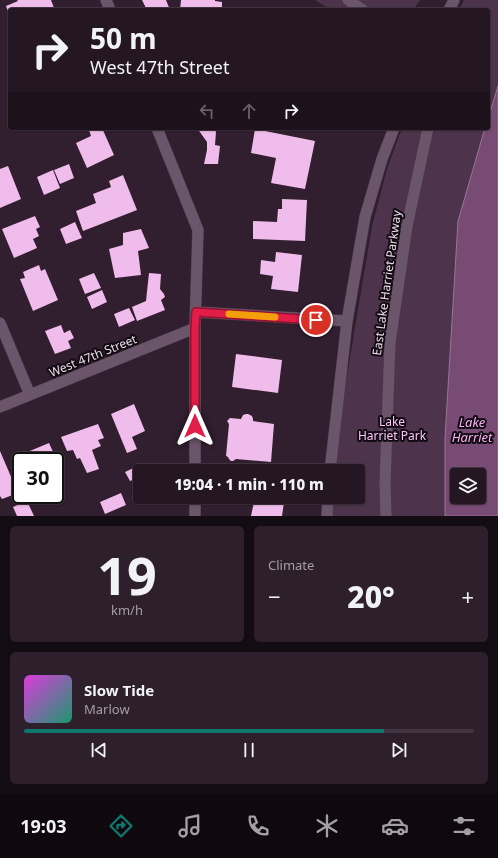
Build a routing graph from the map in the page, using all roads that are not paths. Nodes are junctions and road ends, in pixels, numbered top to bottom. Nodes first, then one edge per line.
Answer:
1 (348, 0) edge
2 (360, 8) edge
3 (158, 130) edge
4 (393, 130) edge
5 (428, 130) edge
6 (196, 312) junction
7 (347, 321) junction
8 (0, 323) edge
9 (195, 328) junction
10 (30, 395) junction
11 (0, 407) edge
12 (195, 464) edge
13 (331, 464) edge
14 (195, 504) edge
15 (328, 504) edge
16 (195, 516) edge
17 (327, 516) edge
18 (386, 516) edge

1 - 2 street
3 - 6 street
4 - 7 street
5 - 18 street, East Lake Harriet Parkway
6 - 7 street
6 - 9 street
7 - 13 street
8 - 10 street
9 - 10 street, West 47th Street
9 - 12 street
10 - 11 street, West 47th Street
14 - 16 street
15 - 17 street

